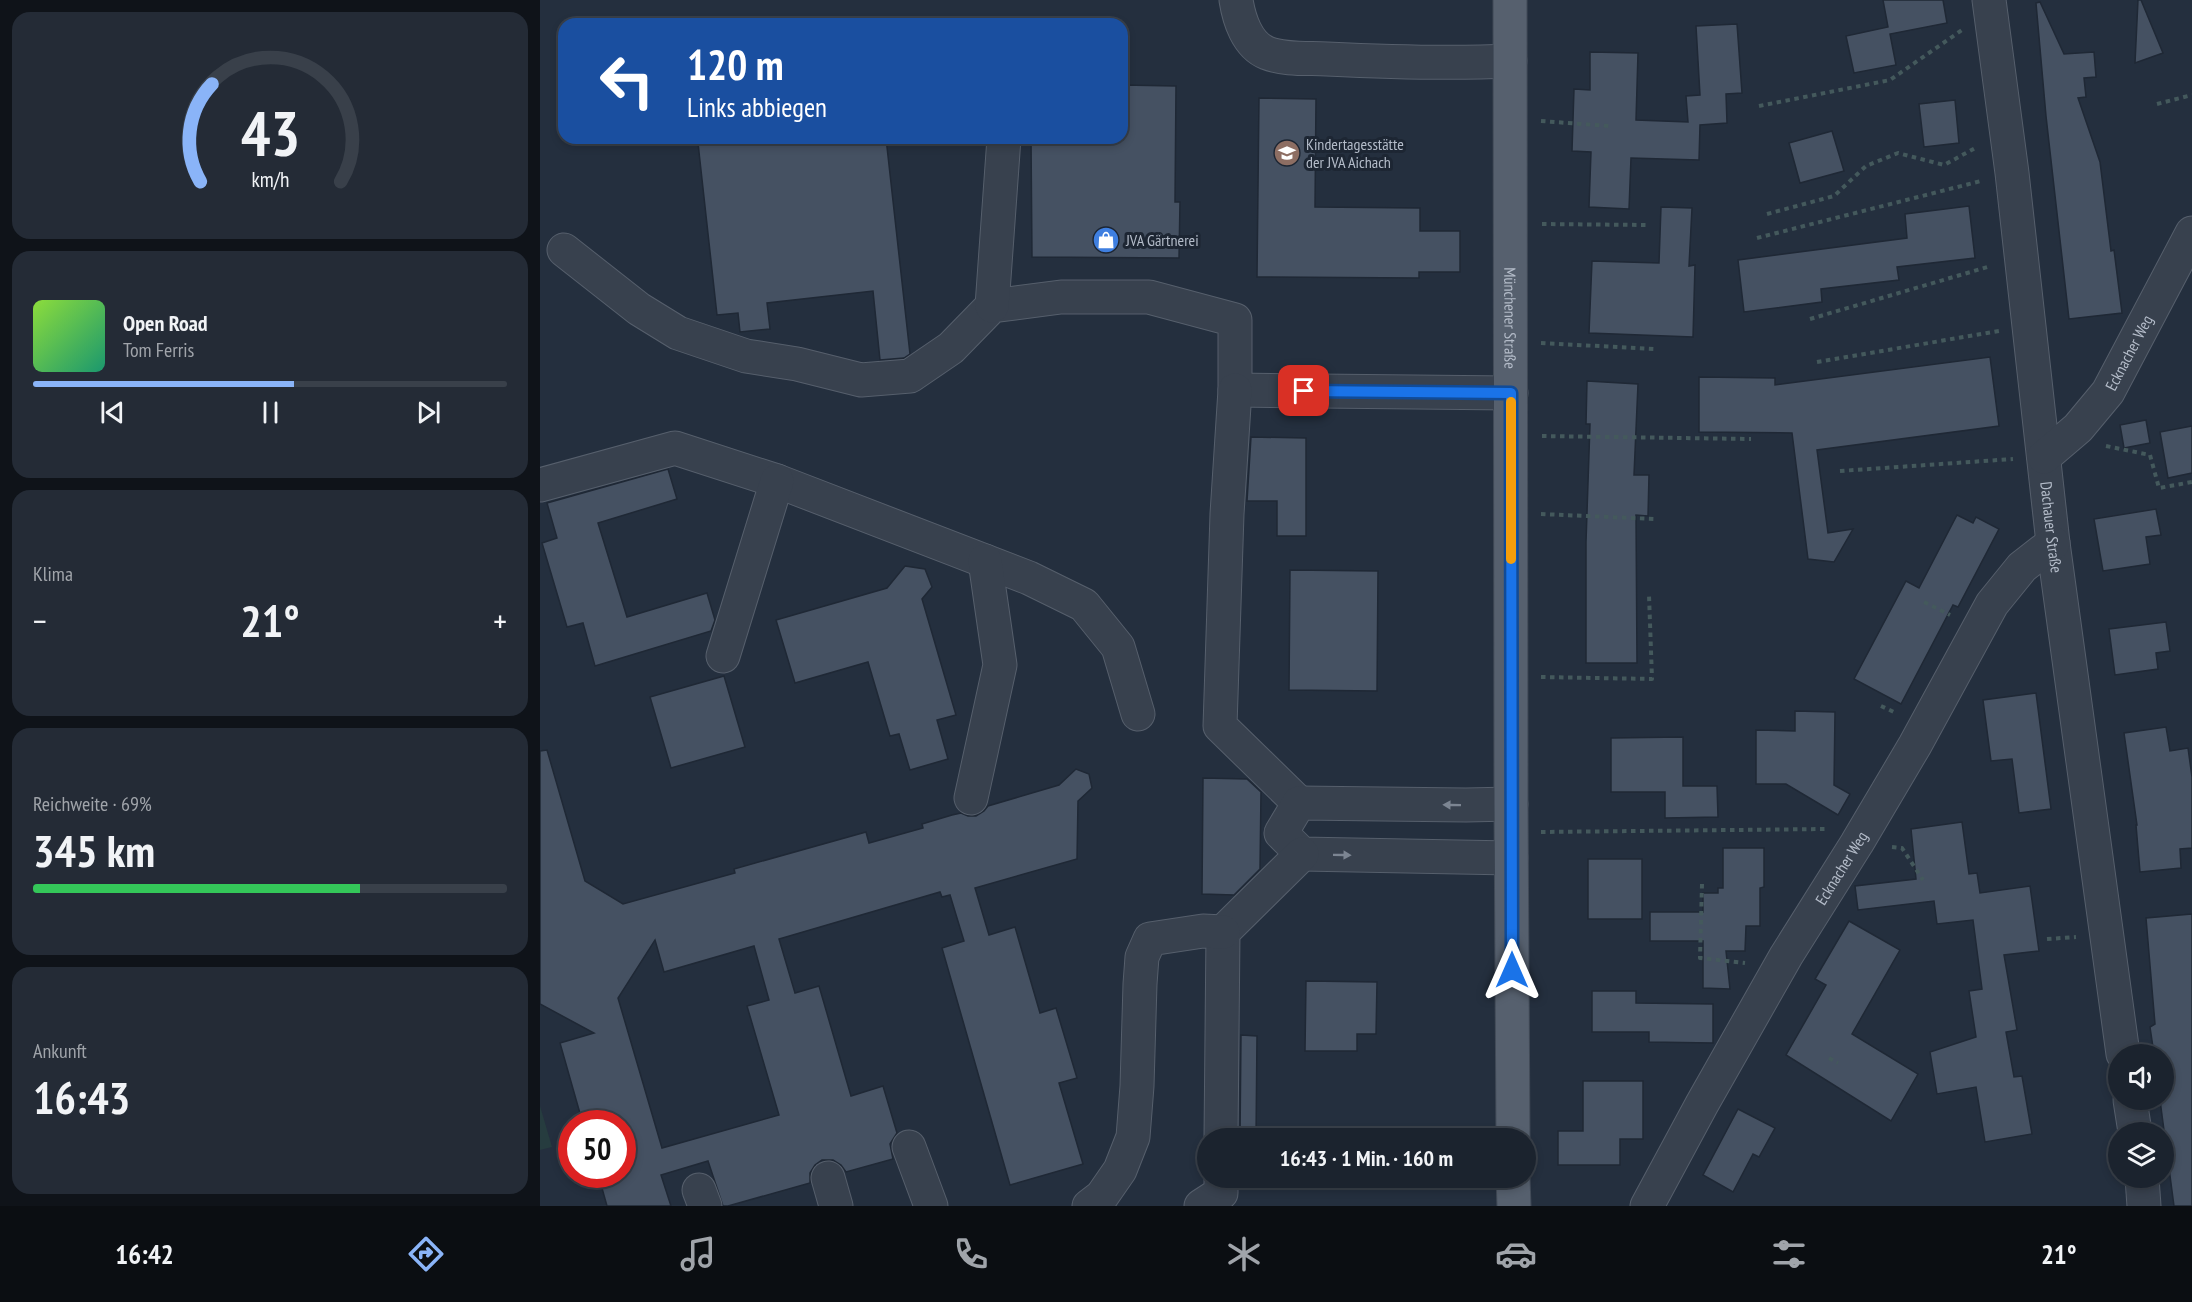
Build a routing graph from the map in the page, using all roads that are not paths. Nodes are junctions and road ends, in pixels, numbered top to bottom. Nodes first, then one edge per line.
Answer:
1 (1236, 0) edge
2 (1510, 0) edge
3 (1990, 5) edge
4 (1510, 62) junction
5 (1004, 144) edge
6 (2192, 233) edge
7 (564, 250) dead end
8 (992, 306) junction
9 (1235, 390) junction
10 (1511, 393) junction
11 (2044, 456) junction
12 (777, 481) junction
13 (540, 484) edge
14 (2053, 543) junction
15 (985, 561) junction
16 (723, 656) dead end
17 (1138, 714) dead end
18 (971, 798) dead end
19 (1299, 802) junction
20 (1511, 804) junction
21 (1302, 854) junction
22 (1511, 858) junction
23 (1223, 932) junction
24 (2122, 1044) edge
25 (1221, 1128) edge
26 (1513, 1128) edge
27 (909, 1147) dead end
28 (1221, 1188) edge
29 (1514, 1188) edge
30 (2143, 1188) edge
31 (931, 1206) edge
32 (1089, 1206) edge
33 (1201, 1206) edge
34 (1514, 1206) edge
35 (1647, 1206) edge
36 (2144, 1206) edge

1 - 4 street
2 - 4 main road, Münchener Straße
3 - 11 street, Dachauer Straße
4 - 10 main road, Münchener Straße
5 - 8 street
6 - 11 street, Ecknacher Weg
7 - 8 street
8 - 9 street
9 - 10 street
9 - 19 street
10 - 20 main road, Münchener Straße
11 - 14 street, Dachauer Straße
12 - 13 street
12 - 15 street
12 - 16 street
14 - 24 street, Dachauer Straße
14 - 35 street, Ecknacher Weg
15 - 17 street
15 - 18 street
20 -> 19 street
19 - 21 street
20 - 22 main road, Münchener Straße
21 -> 22 street
21 - 23 street
22 - 26 main road, Münchener Straße
23 - 25 street
23 - 32 street
27 - 31 street
28 - 33 street
29 - 34 main road
30 - 36 street

